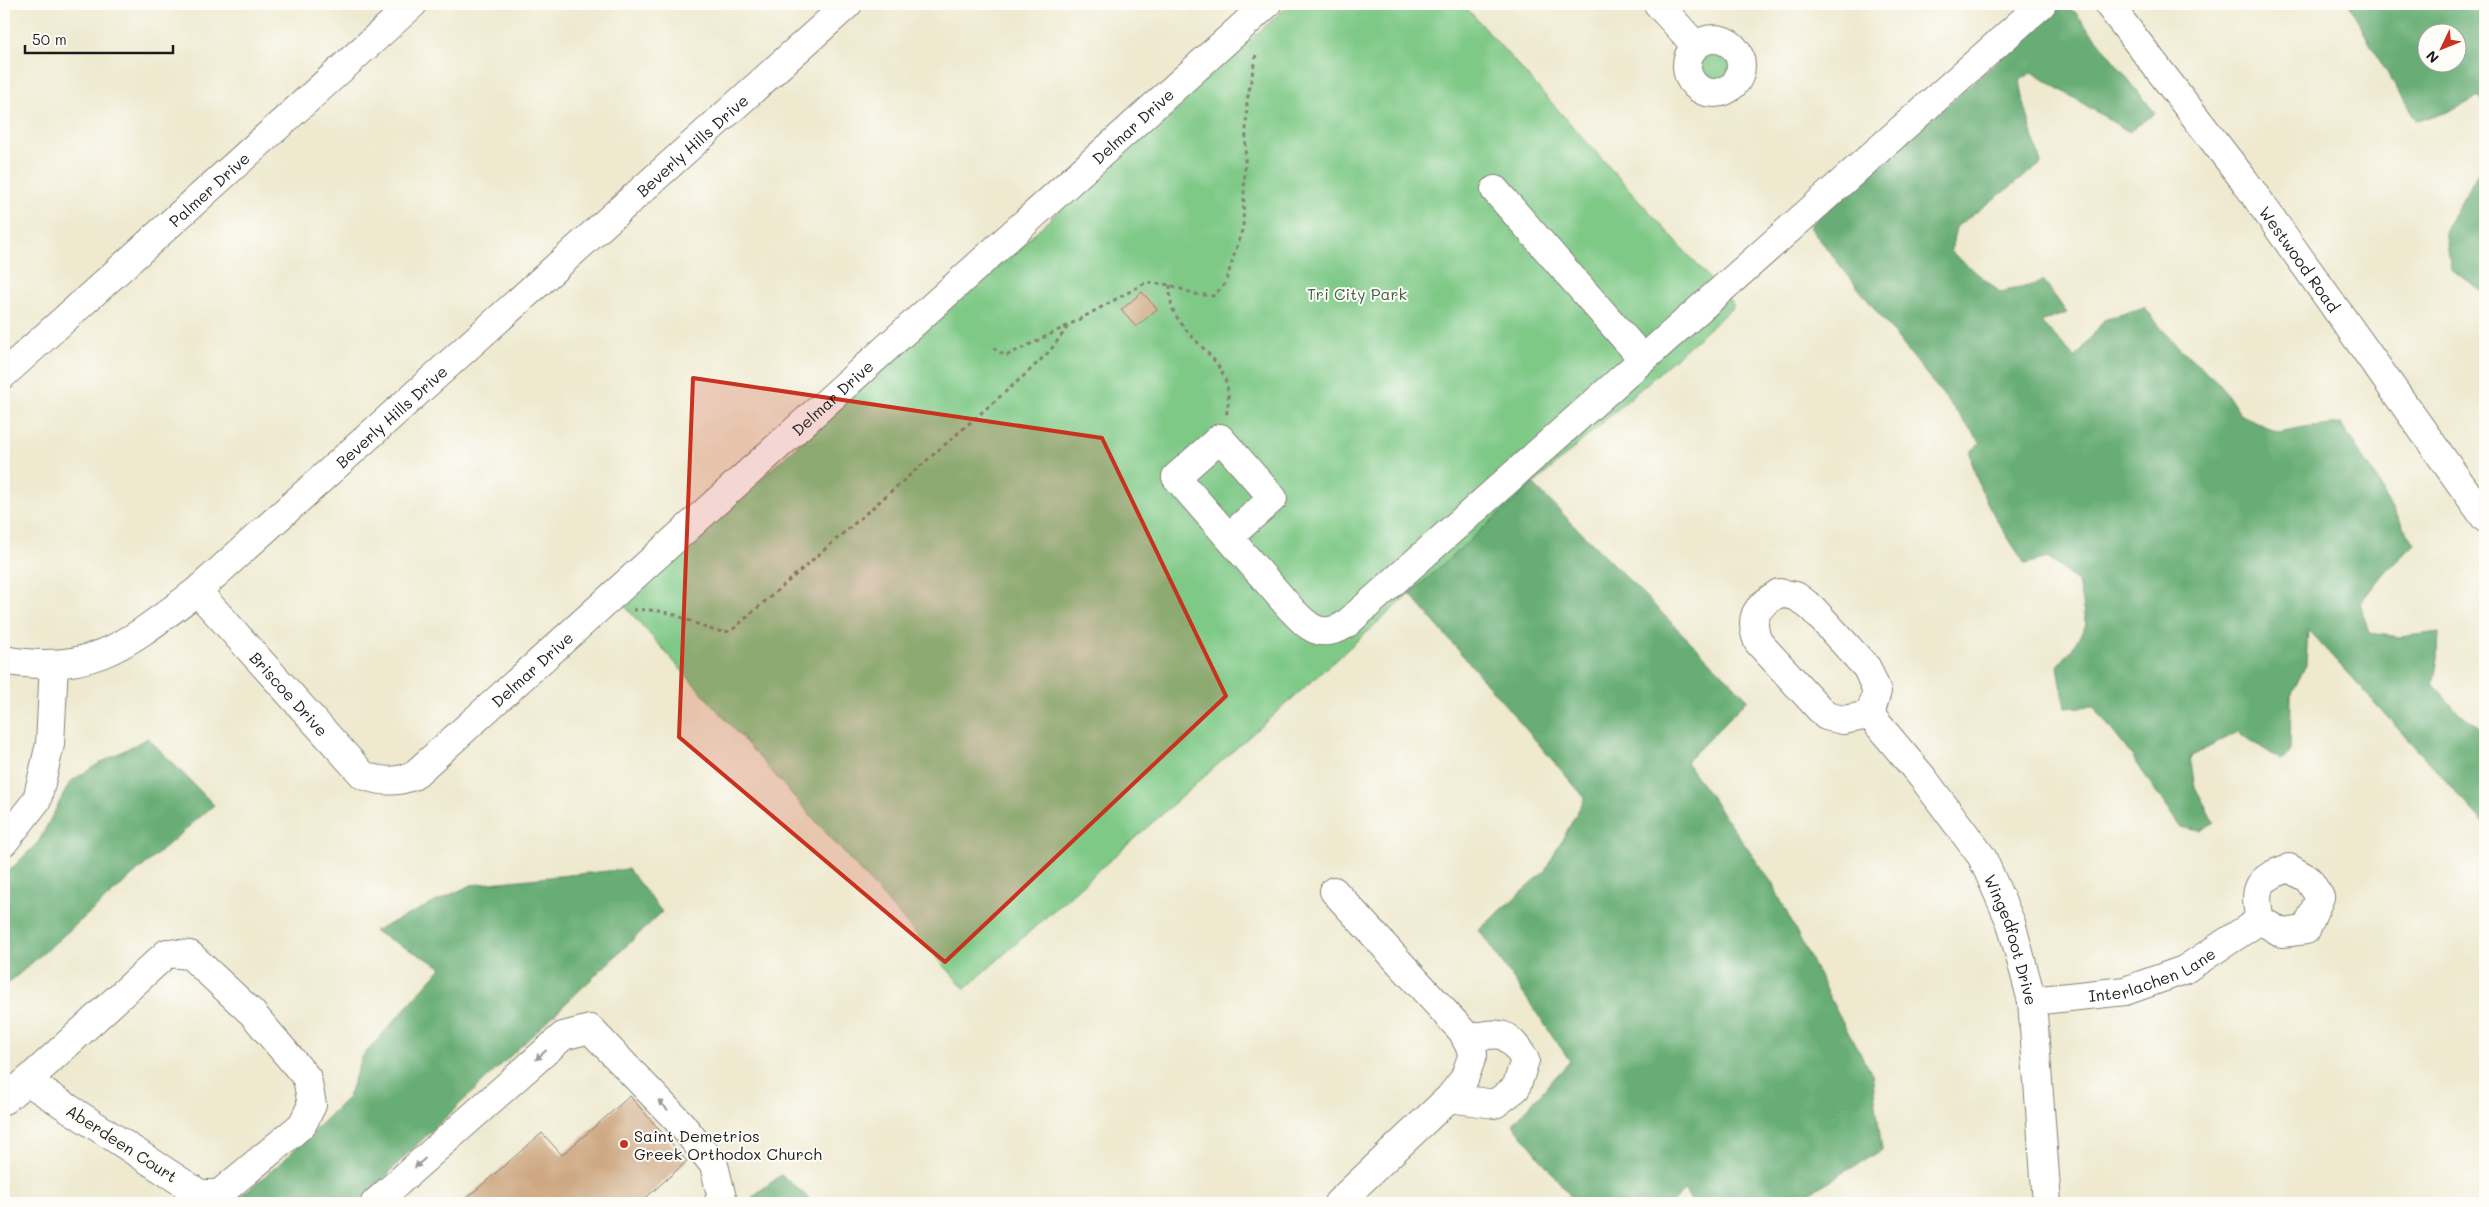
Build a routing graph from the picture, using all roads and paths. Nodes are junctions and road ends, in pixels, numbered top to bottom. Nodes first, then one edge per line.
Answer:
1 (413, 4) edge
2 (848, 4) edge
3 (1267, 4) edge
4 (1658, 4) edge
5 (2042, 4) edge
6 (2108, 4) edge
7 (1695, 45) dead end
8 (1256, 54) dead end
9 (1495, 190) dead end
10 (1170, 285) junction
11 (1070, 325) junction
12 (993, 348) dead end
13 (1643, 358) junction
14 (4, 374) edge
15 (1220, 438) junction
16 (2485, 518) edge
17 (1229, 538) junction
18 (197, 591) junction
19 (626, 613) dead end
20 (4, 660) edge
21 (54, 664) junction
22 (1870, 715) junction
23 (390, 781) joint
24 (4, 842) edge
25 (1334, 892) dead end
26 (2260, 920) dead end
27 (2032, 1002) junction
28 (1466, 1039) junction
29 (27, 1081) junction
30 (1449, 1098) junction
31 (4, 1100) edge
32 (375, 1203) edge
33 (718, 1203) edge
34 (1338, 1203) edge
35 (2047, 1203) edge

1 - 14 street, Palmer Drive
2 - 18 street, Beverly Hills Drive
3 - 23 street, Delmar Drive
4 - 7 street
5 - 13 street
6 - 16 street, Westwood Road
8 - 10 path
9 - 13 street
10 - 11 path
10 - 15 path
11 - 12 path
11 - 19 path
13 - 17 street
15 - 17 street
15 - 17 street
18 - 21 street, Beverly Hills Drive
18 - 23 street, Briscoe Drive
20 - 21 street, Beverly Hills Drive
21 - 24 street
22 - 22 street
22 - 27 street, Wingedfoot Drive
25 - 28 street
26 - 27 street, Interlachen Lane
27 - 35 street, Wingedfoot Drive
28 - 30 street
28 - 30 street
29 - 29 street, Aberdeen Court
29 - 31 street, Aberdeen Court
30 - 34 street
33 -> 32 street

